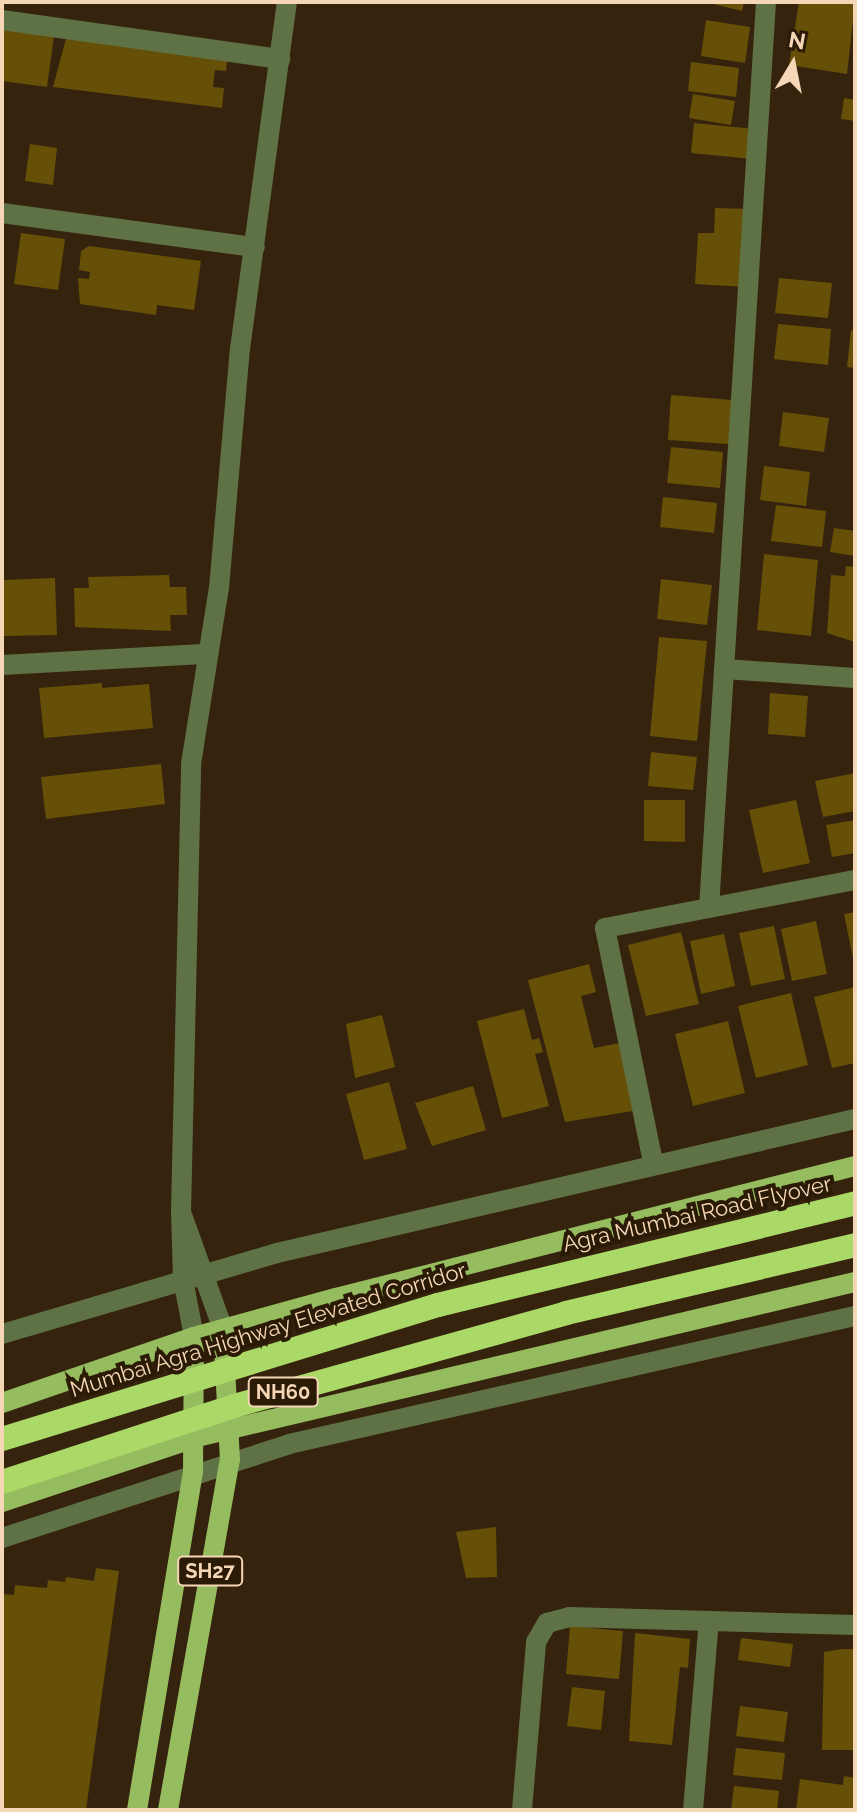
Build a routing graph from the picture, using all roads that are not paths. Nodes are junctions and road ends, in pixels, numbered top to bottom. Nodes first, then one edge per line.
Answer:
1 (287, 2) edge
2 (766, 2) edge
3 (2, 20) edge
4 (280, 59) junction
5 (2, 213) edge
6 (255, 247) junction
7 (208, 654) junction
8 (2, 665) edge
9 (725, 669) junction
10 (855, 678) edge
11 (855, 880) edge
12 (709, 908) junction
13 (855, 1119) edge
14 (653, 1162) junction
15 (855, 1166) edge
16 (855, 1203) edge
17 (181, 1212) junction
18 (855, 1245) edge
19 (206, 1271) junction
20 (551, 1276) joint
21 (183, 1279) junction
22 (855, 1282) edge
23 (855, 1316) edge
24 (223, 1329) junction
25 (2, 1334) edge
26 (194, 1337) junction
27 (2, 1403) edge
28 (231, 1428) junction
29 (197, 1437) junction
30 (2, 1439) edge
31 (230, 1460) junction
32 (193, 1471) junction
33 (2, 1482) edge
34 (2, 1502) edge
35 (2, 1538) edge
36 (709, 1621) junction
37 (855, 1625) edge
38 (137, 1810) edge
39 (168, 1810) edge
40 (522, 1810) edge
41 (693, 1810) edge

1 - 4 street
2 - 9 street
3 - 4 street
4 - 6 street
5 - 6 street
6 - 7 street
7 - 8 street
7 - 17 street
9 - 10 street
9 - 12 street
11 - 12 street
12 - 14 street
13 - 14 street
14 - 19 street
15 - 24 main road
16 - 20 highway, Agra Mumbai Road Flyover / NH60
17 - 19 street
17 - 21 street
18 - 33 highway, NH60
19 - 21 street
19 - 24 street
20 - 30 highway, Mumbai Agra Highway Elevated Corridor / NH60
21 - 25 street
21 - 26 street
22 - 28 main road
23 - 31 street
24 - 26 main road
24 - 28 main road, SH27
26 - 27 main road
26 - 29 main road, SH27
28 - 29 main road
28 - 31 main road, SH27
29 - 32 main road, SH27
29 - 34 main road
31 - 32 street
31 - 39 main road, SH27
32 - 35 street
32 - 38 main road, SH27
36 - 37 street
36 - 40 street
36 - 41 street

